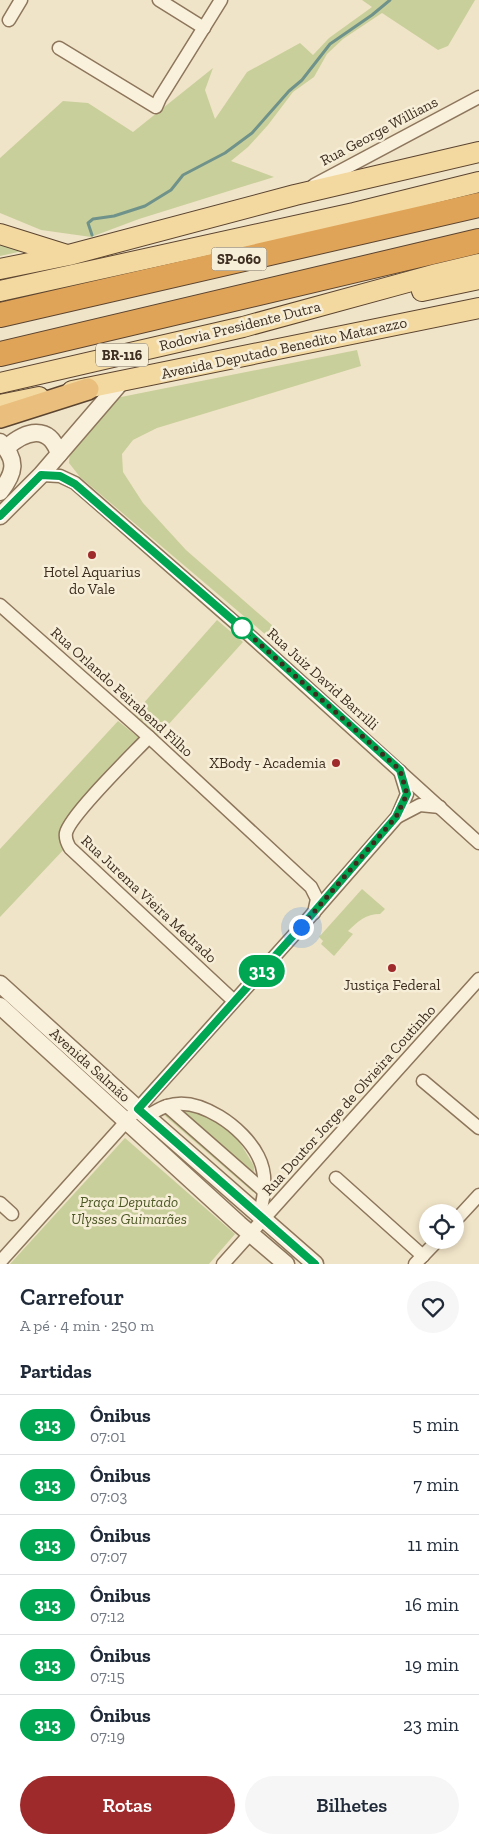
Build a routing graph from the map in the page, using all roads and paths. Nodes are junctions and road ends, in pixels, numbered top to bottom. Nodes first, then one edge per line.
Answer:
1 (21, 0) edge
2 (159, 0) edge
3 (221, 0) edge
4 (9, 20) dead end
5 (204, 28) junction
6 (59, 48) dead end
7 (479, 96) edge
8 (479, 152) edge
9 (477, 188) edge
10 (295, 195) junction
11 (0, 234) edge
12 (479, 241) edge
13 (69, 255) junction
14 (479, 264) edge
15 (0, 269) edge
16 (479, 279) edge
17 (0, 291) edge
18 (479, 308) edge
19 (0, 315) edge
20 (244, 327) junction
21 (0, 354) edge
22 (122, 382) junction
23 (0, 383) edge
24 (88, 389) junction
25 (0, 405) edge
26 (0, 417) edge
27 (3, 445) edge
28 (59, 454) junction
29 (41, 475) junction
30 (0, 492) edge
31 (0, 516) edge
32 (0, 605) edge
33 (149, 737) junction
34 (400, 770) junction
35 (440, 807) junction
36 (396, 817) junction
37 (479, 843) edge
38 (314, 913) junction
39 (479, 979) edge
40 (0, 984) edge
41 (234, 1001) junction
42 (0, 1006) edge
43 (423, 1081) dead end
44 (167, 1106) junction
45 (142, 1112) junction
46 (126, 1121) junction
47 (479, 1128) edge
48 (336, 1178) dead end
49 (266, 1192) junction
50 (479, 1195) edge
51 (0, 1203) edge
52 (464, 1211) edge
53 (12, 1214) dead end
54 (261, 1217) junction
55 (251, 1233) junction
56 (429, 1249) edge
57 (419, 1260) edge
58 (0, 1262) edge
59 (223, 1264) edge
60 (286, 1264) edge
61 (315, 1264) edge

1 - 4 street
2 - 5 street
3 - 5 street
5 - 6 street
7 - 10 street, Rua George Willians
8 - 10 main road
9 - 17 main road
9 - 19 highway, SP-060
10 - 13 main road
11 - 13 main road
12 - 21 highway, Rodovia Presidente Dutra / SP-060
13 - 15 main road
14 - 20 main road, Rodovia Presidente Dutra / BR-116
16 - 20 main road
18 - 22 main road, Avenida Deputado Benedito Matarazzo
20 - 23 main road, Rodovia Presidente Dutra / BR-116
22 - 24 main road, Avenida Deputado Benedito Matarazzo
22 - 28 street
24 - 25 main road, Avenida Deputado Benedito Matarazzo
24 - 26 highway
27 - 28 street
27 - 30 street
28 - 29 street
29 - 31 street
29 - 34 street, Rua Juiz David Barrilli
32 - 33 street, Rua Orlando Feirabend Filho
33 - 38 street, Rua Orlando Feirabend Filho
33 - 41 street, Rua Jurema Vieira Medrado
34 - 35 street, Rua Juiz David Barrilli
34 - 36 street
35 - 36 street
35 - 37 street, Rua Juiz David Barrilli
36 - 38 street
38 - 41 street
39 - 54 street, Rua Doutor Jorge de Olvieira Coutinho
40 - 45 street, Avenida Salmão
41 - 45 street
42 - 46 street, Avenida Salmão
43 - 47 street
44 - 45 street
44 - 49 street
44 - 49 street
45 - 46 street
45 - 54 street, Avenida Salmão
46 - 55 street, Avenida Salmão
46 - 58 street
48 - 57 street
49 - 54 street
50 - 52 street
51 - 53 street
54 - 55 street, Rua Doutor Jorge de Olvieira Coutinho
54 - 61 street, Avenida Salmão
55 - 59 street, Rua Doutor Jorge de Olvieira Coutinho
55 - 60 street, Avenida Salmão
56 - 57 street

